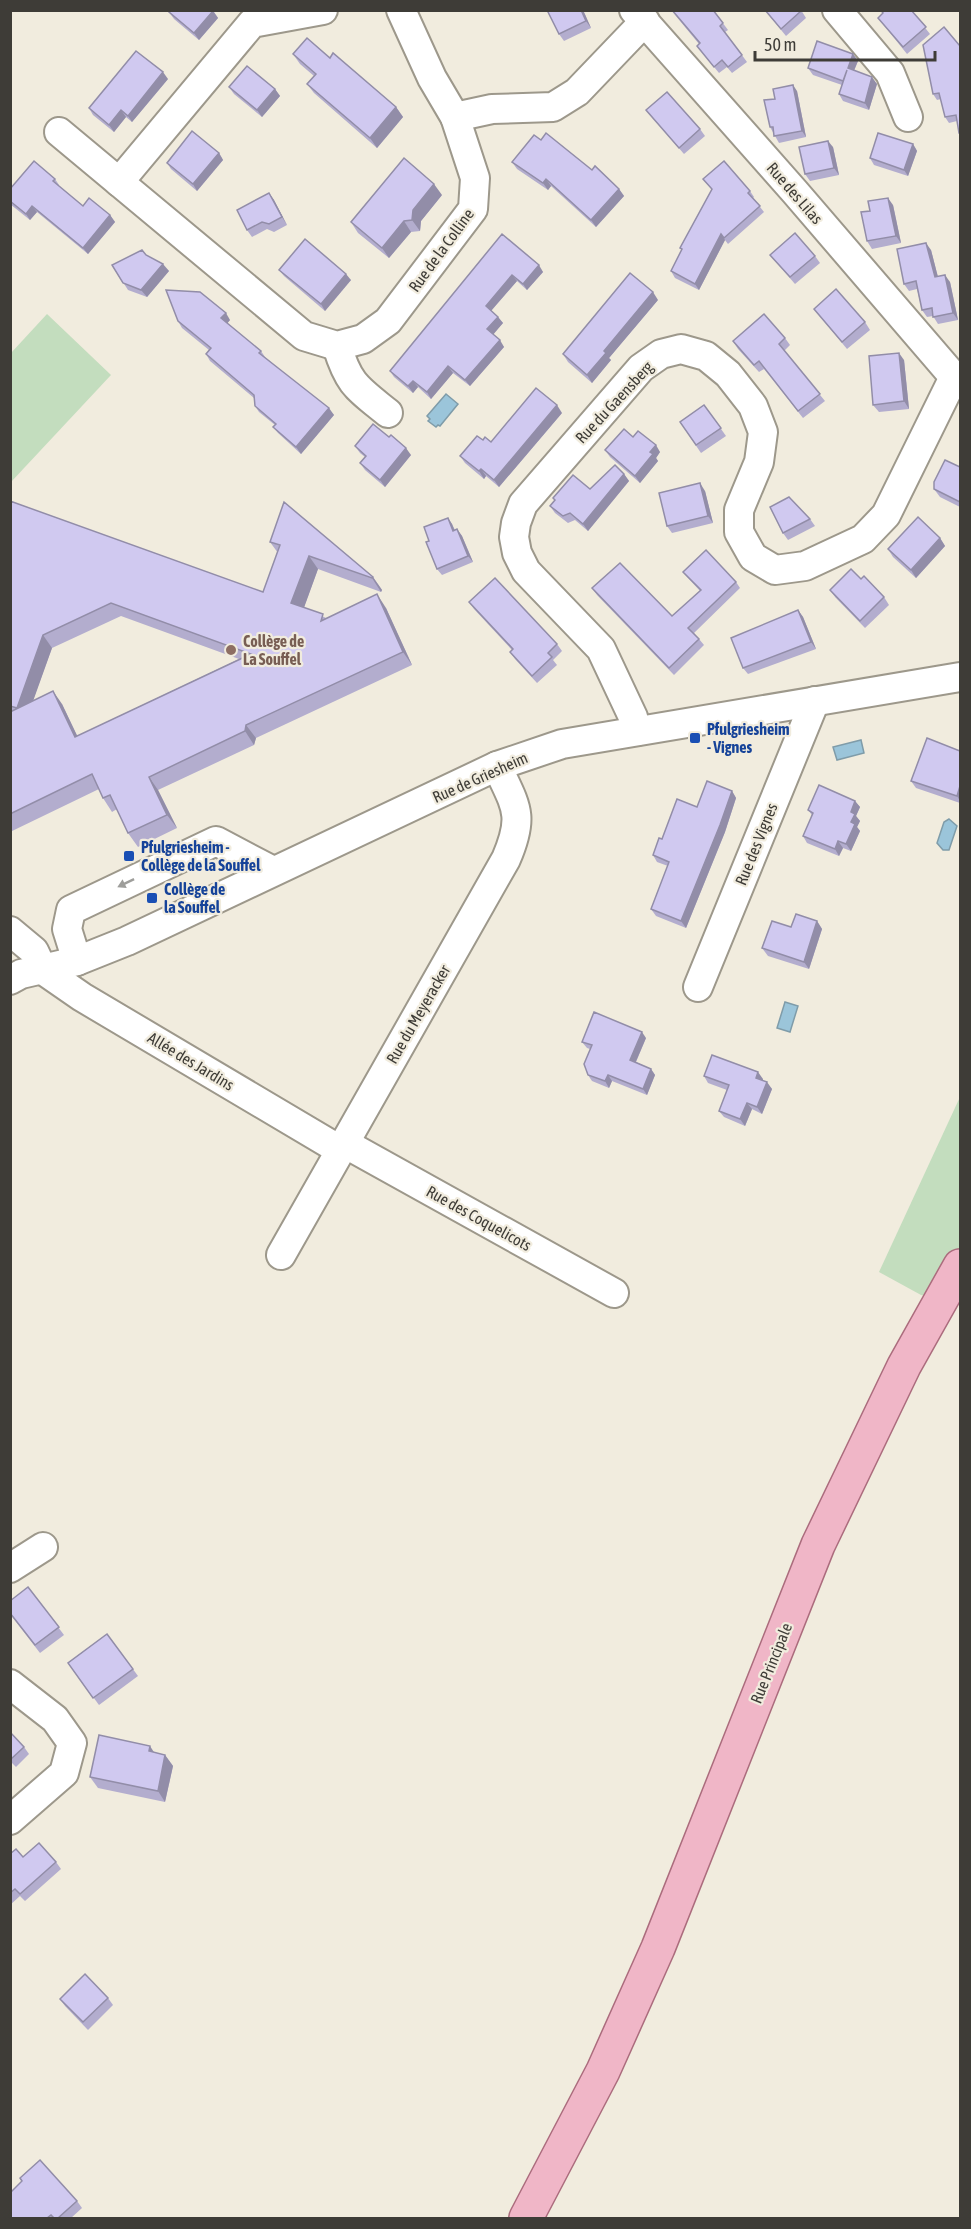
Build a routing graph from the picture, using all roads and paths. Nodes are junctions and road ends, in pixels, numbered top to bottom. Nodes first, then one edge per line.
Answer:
1 (323, 10) edge
2 (401, 10) edge
3 (837, 10) edge
4 (639, 16) edge
5 (455, 117) junction
6 (908, 117) dead end
7 (59, 132) dead end
8 (119, 182) junction
9 (337, 346) junction
10 (957, 378) edge
11 (388, 413) dead end
12 (960, 676) edge
13 (815, 701) junction
14 (636, 731) junction
15 (497, 766) junction
16 (273, 871) junction
17 (11, 931) edge
18 (61, 966) junction
19 (10, 980) edge
20 (698, 987) dead end
21 (342, 1147) junction
22 (281, 1255) dead end
23 (960, 1266) edge
24 (614, 1293) dead end
25 (43, 1547) dead end
26 (10, 1568) edge
27 (10, 1684) edge
28 (10, 1820) edge
29 (526, 2218) edge

1 - 8 street
2 - 5 street, Rue de la Colline
3 - 6 street
4 - 5 street
4 - 10 street, Rue des Lilas
5 - 9 street, Rue de la Colline
7 - 8 street
8 - 9 street
9 - 11 street
10 - 14 street, Rue du Gaensberg
12 - 13 street, Rue de Griesheim
13 - 14 street, Rue de Griesheim
13 - 20 street, Rue des Vignes
14 - 15 street, Rue de Griesheim
15 - 16 street, Rue de Griesheim
15 - 21 street, Rue du Meyeracker
16 - 18 street, Rue de Griesheim
16 -> 18 street
17 - 18 street
18 - 19 street, Rue de Griesheim
18 - 21 street, Allée des Jardins
21 - 22 street, Rue du Meyeracker
21 - 24 street, Rue des Coquelicots
23 - 29 main road, Rue Principale
25 - 26 street
27 - 28 street

